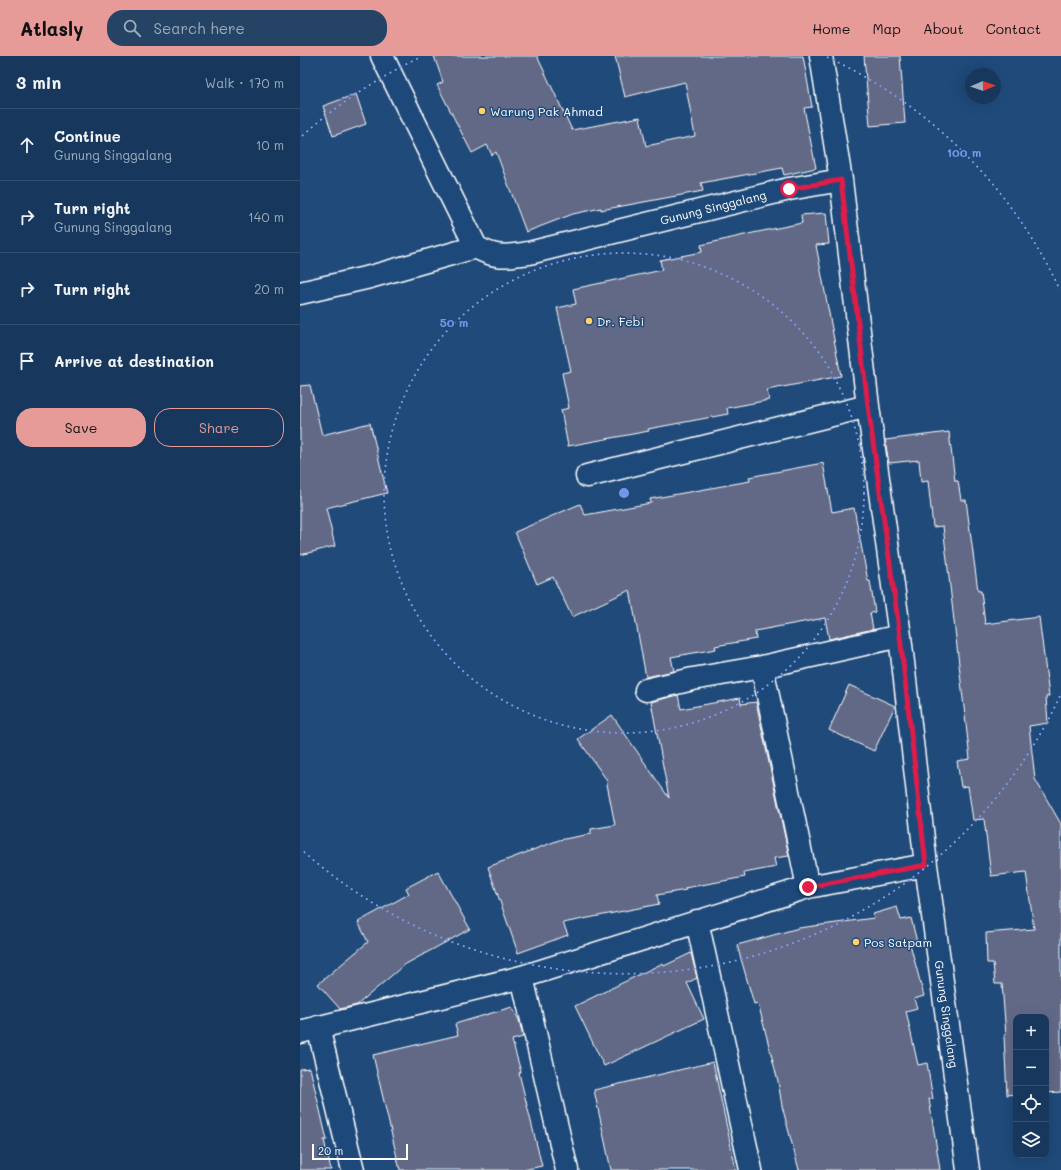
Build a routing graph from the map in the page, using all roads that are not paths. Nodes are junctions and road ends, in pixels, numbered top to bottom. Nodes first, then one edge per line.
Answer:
1 (382, 56) edge
2 (821, 56) edge
3 (841, 180) junction
4 (476, 247) junction
5 (300, 293) edge
6 (868, 406) junction
7 (587, 476) dead end
8 (900, 636) junction
9 (762, 667) junction
10 (646, 690) dead end
11 (926, 865) junction
12 (808, 887) junction
13 (697, 921) junction
14 (522, 977) junction
15 (309, 1030) edge
16 (353, 1170) edge
17 (567, 1170) edge
18 (751, 1170) edge
19 (968, 1170) edge

1 - 4 street
2 - 3 street
3 - 4 street, Gunung Singgalang
3 - 6 street, Gunung Singgalang
4 - 5 street
6 - 7 street
6 - 8 street, Gunung Singgalang
8 - 9 street
8 - 11 street, Gunung Singgalang
9 - 10 street
9 - 12 street
11 - 12 street
11 - 19 street, Gunung Singgalang
12 - 13 street
13 - 14 street
13 - 18 street
14 - 15 street
14 - 17 street
15 - 16 street

